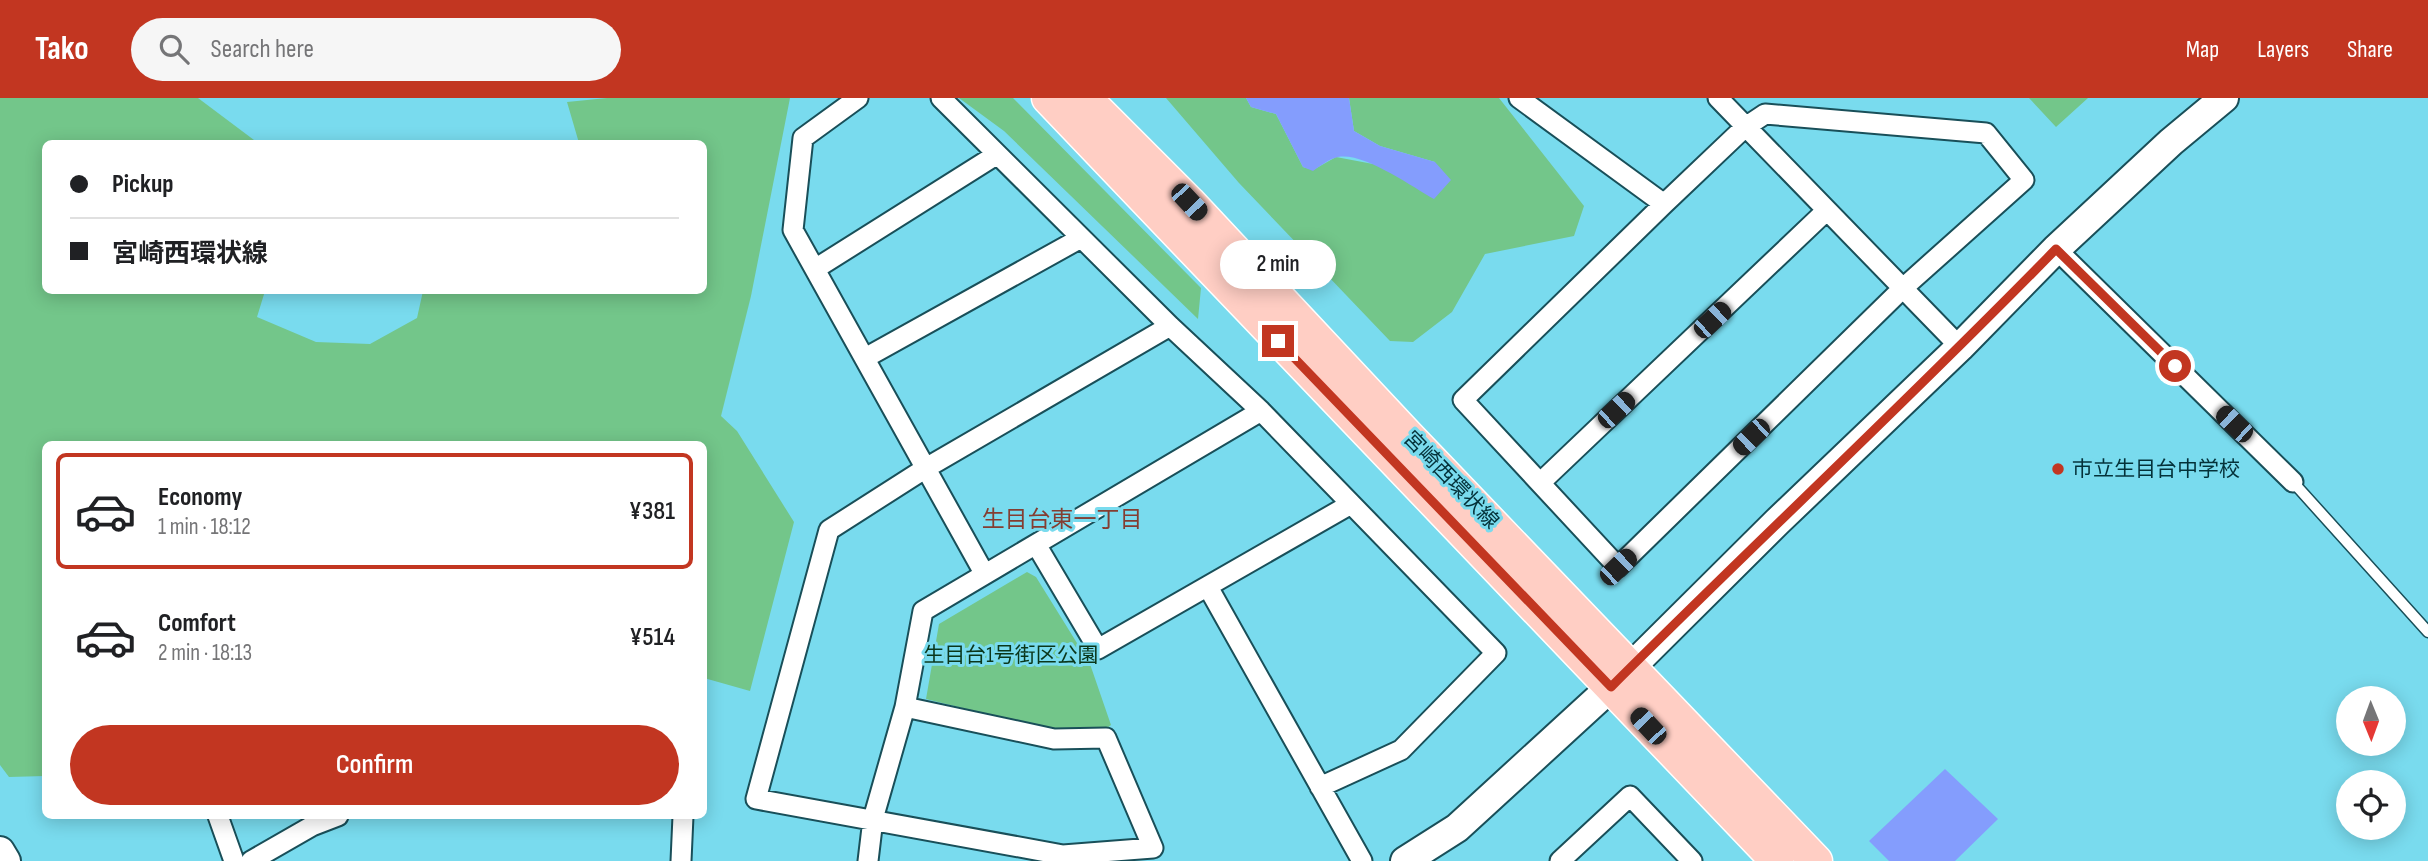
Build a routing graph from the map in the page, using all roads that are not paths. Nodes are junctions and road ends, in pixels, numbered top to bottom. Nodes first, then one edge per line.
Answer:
1 (858, 98) edge
2 (941, 98) edge
3 (1048, 98) edge
4 (1085, 98) edge
5 (1105, 98) edge
6 (1519, 98) edge
7 (1718, 98) edge
8 (2224, 98) edge
9 (1744, 128) junction
10 (996, 155) junction
11 (1189, 202) junction
12 (1664, 204) junction
13 (1826, 211) junction
14 (1081, 238) junction
15 (2056, 249) junction
16 (815, 268) junction
17 (1902, 289) junction
18 (1170, 326) junction
19 (1960, 347) junction
20 (864, 358) junction
21 (1261, 411) junction
22 (926, 468) junction
23 (2293, 482) joint
24 (1539, 483) junction
25 (1351, 504) junction
26 (1037, 546) junction
27 (984, 573) junction
28 (1208, 587) junction
29 (2428, 632) edge
30 (1621, 676) junction
31 (905, 707) junction
32 (1320, 787) junction
33 (219, 819) edge
34 (330, 819) edge
35 (683, 819) edge
36 (873, 819) junction
37 (0, 851) edge
38 (6, 861) edge
39 (234, 861) edge
40 (251, 861) edge
41 (681, 861) edge
42 (868, 861) edge
43 (1362, 861) edge
44 (1405, 861) edge
45 (1560, 861) edge
46 (1692, 861) edge
47 (1777, 861) edge
48 (1816, 861) edge

1 - 16 street
2 - 10 street
3 - 30 main road, 宮崎西環状線
4 - 11 main road, 宮崎西環状線
5 - 11 main road
6 - 12 street
7 - 9 street
8 - 15 street
9 - 12 street
9 - 13 street
9 - 17 street
10 - 14 street
10 - 16 street
11 - 30 main road, 宮崎西環状線
12 - 24 street
13 - 17 street
13 - 24 street
14 - 18 street
14 - 20 street
15 - 19 street
15 - 23 street
16 - 20 street
17 - 19 street
17 - 24 street
18 - 21 street
18 - 22 street
19 - 30 street
20 - 22 street
21 - 25 street
21 - 26 street
22 - 27 street
22 - 36 street
23 - 29 lane
25 - 28 street
25 - 32 street
26 - 27 street
26 - 28 street
27 - 31 street
28 - 32 street
30 - 44 street
30 - 47 main road, 宮崎西環状線
30 - 48 main road, 宮崎西環状線
31 - 36 street
31 - 36 street
32 - 43 street
33 - 39 street
34 - 40 street
35 - 41 street
36 - 42 street
37 - 38 street
45 - 46 street

